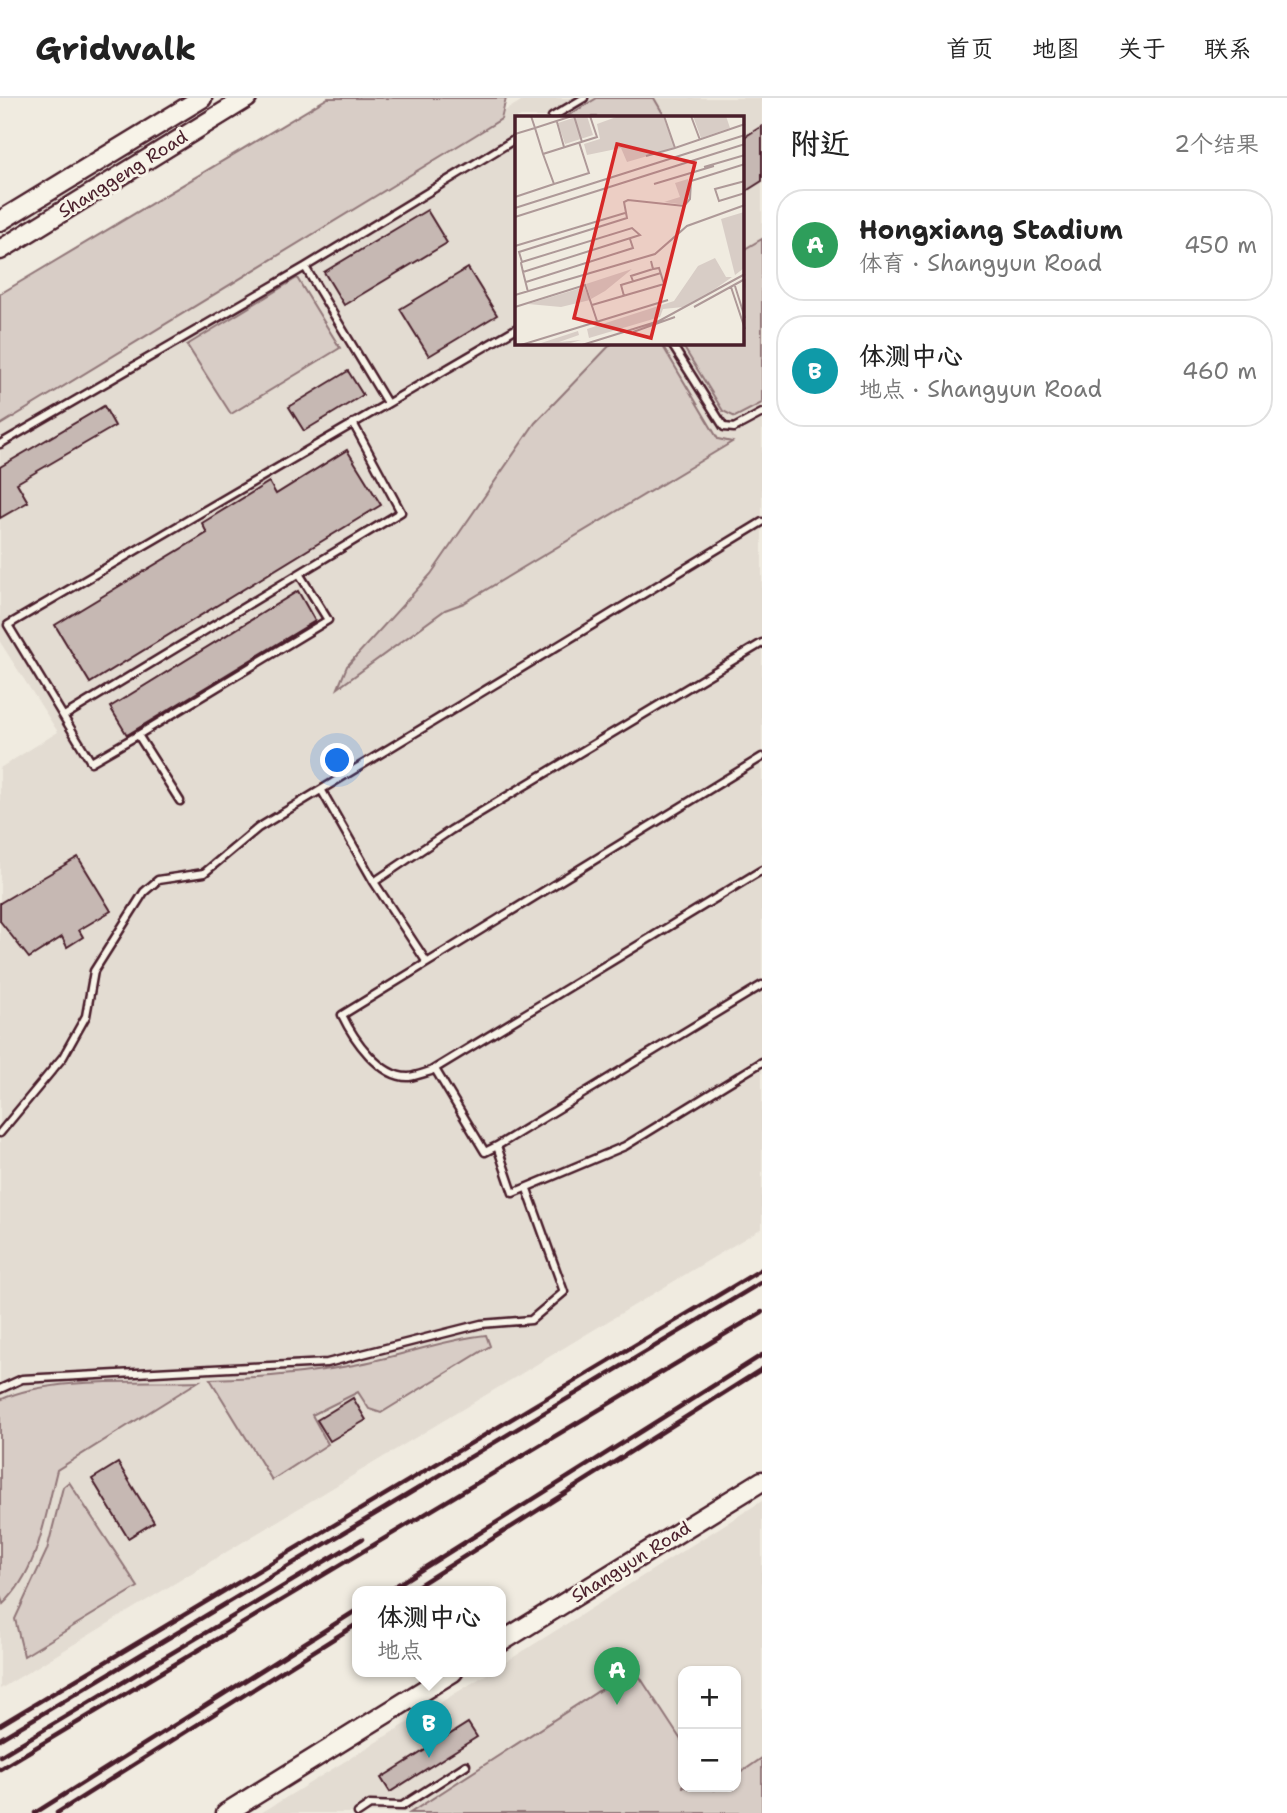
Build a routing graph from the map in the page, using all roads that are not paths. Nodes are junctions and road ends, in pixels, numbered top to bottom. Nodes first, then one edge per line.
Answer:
1 (202, 98) edge
2 (247, 98) edge
3 (584, 98) edge
4 (554, 116) edge
5 (515, 139) edge
6 (0, 221) edge
7 (0, 250) edge
8 (305, 267) junction
9 (515, 329) edge
10 (672, 345) edge
11 (387, 403) junction
12 (762, 413) edge
13 (353, 423) junction
14 (0, 444) edge
15 (762, 522) edge
16 (300, 575) junction
17 (762, 643) edge
18 (64, 716) junction
19 (138, 735) junction
20 (762, 757) edge
21 (322, 791) junction
22 (180, 802) dead end
23 (762, 870) edge
24 (374, 881) junction
25 (426, 961) junction
26 (762, 985) edge
27 (762, 1062) edge
28 (435, 1069) junction
29 (0, 1133) edge
30 (497, 1146) junction
31 (527, 1189) junction
32 (0, 1389) edge
33 (762, 1481) edge
34 (506, 1640) edge
35 (445, 1677) edge
36 (466, 1765) dead end
37 (226, 1813) edge
38 (358, 1813) edge

1 - 6 street, Shanggeng Road
2 - 7 street, Shanggeng Road
3 - 4 lane
5 - 8 lane
8 - 11 lane
8 - 14 lane
9 - 11 lane
10 - 12 lane
11 - 13 lane
13 - 16 lane
13 - 18 lane
15 - 21 lane
16 - 18 lane
16 - 19 lane
17 - 24 lane
18 - 19 lane
19 - 22 lane
20 - 25 lane
21 - 24 lane
21 - 29 lane
23 - 28 lane
24 - 25 lane
25 - 28 lane
26 - 30 lane
27 - 31 lane
28 - 30 lane
30 - 31 lane
31 - 32 lane
33 - 34 street, Shangyun Road
35 - 37 street
36 - 38 lane

